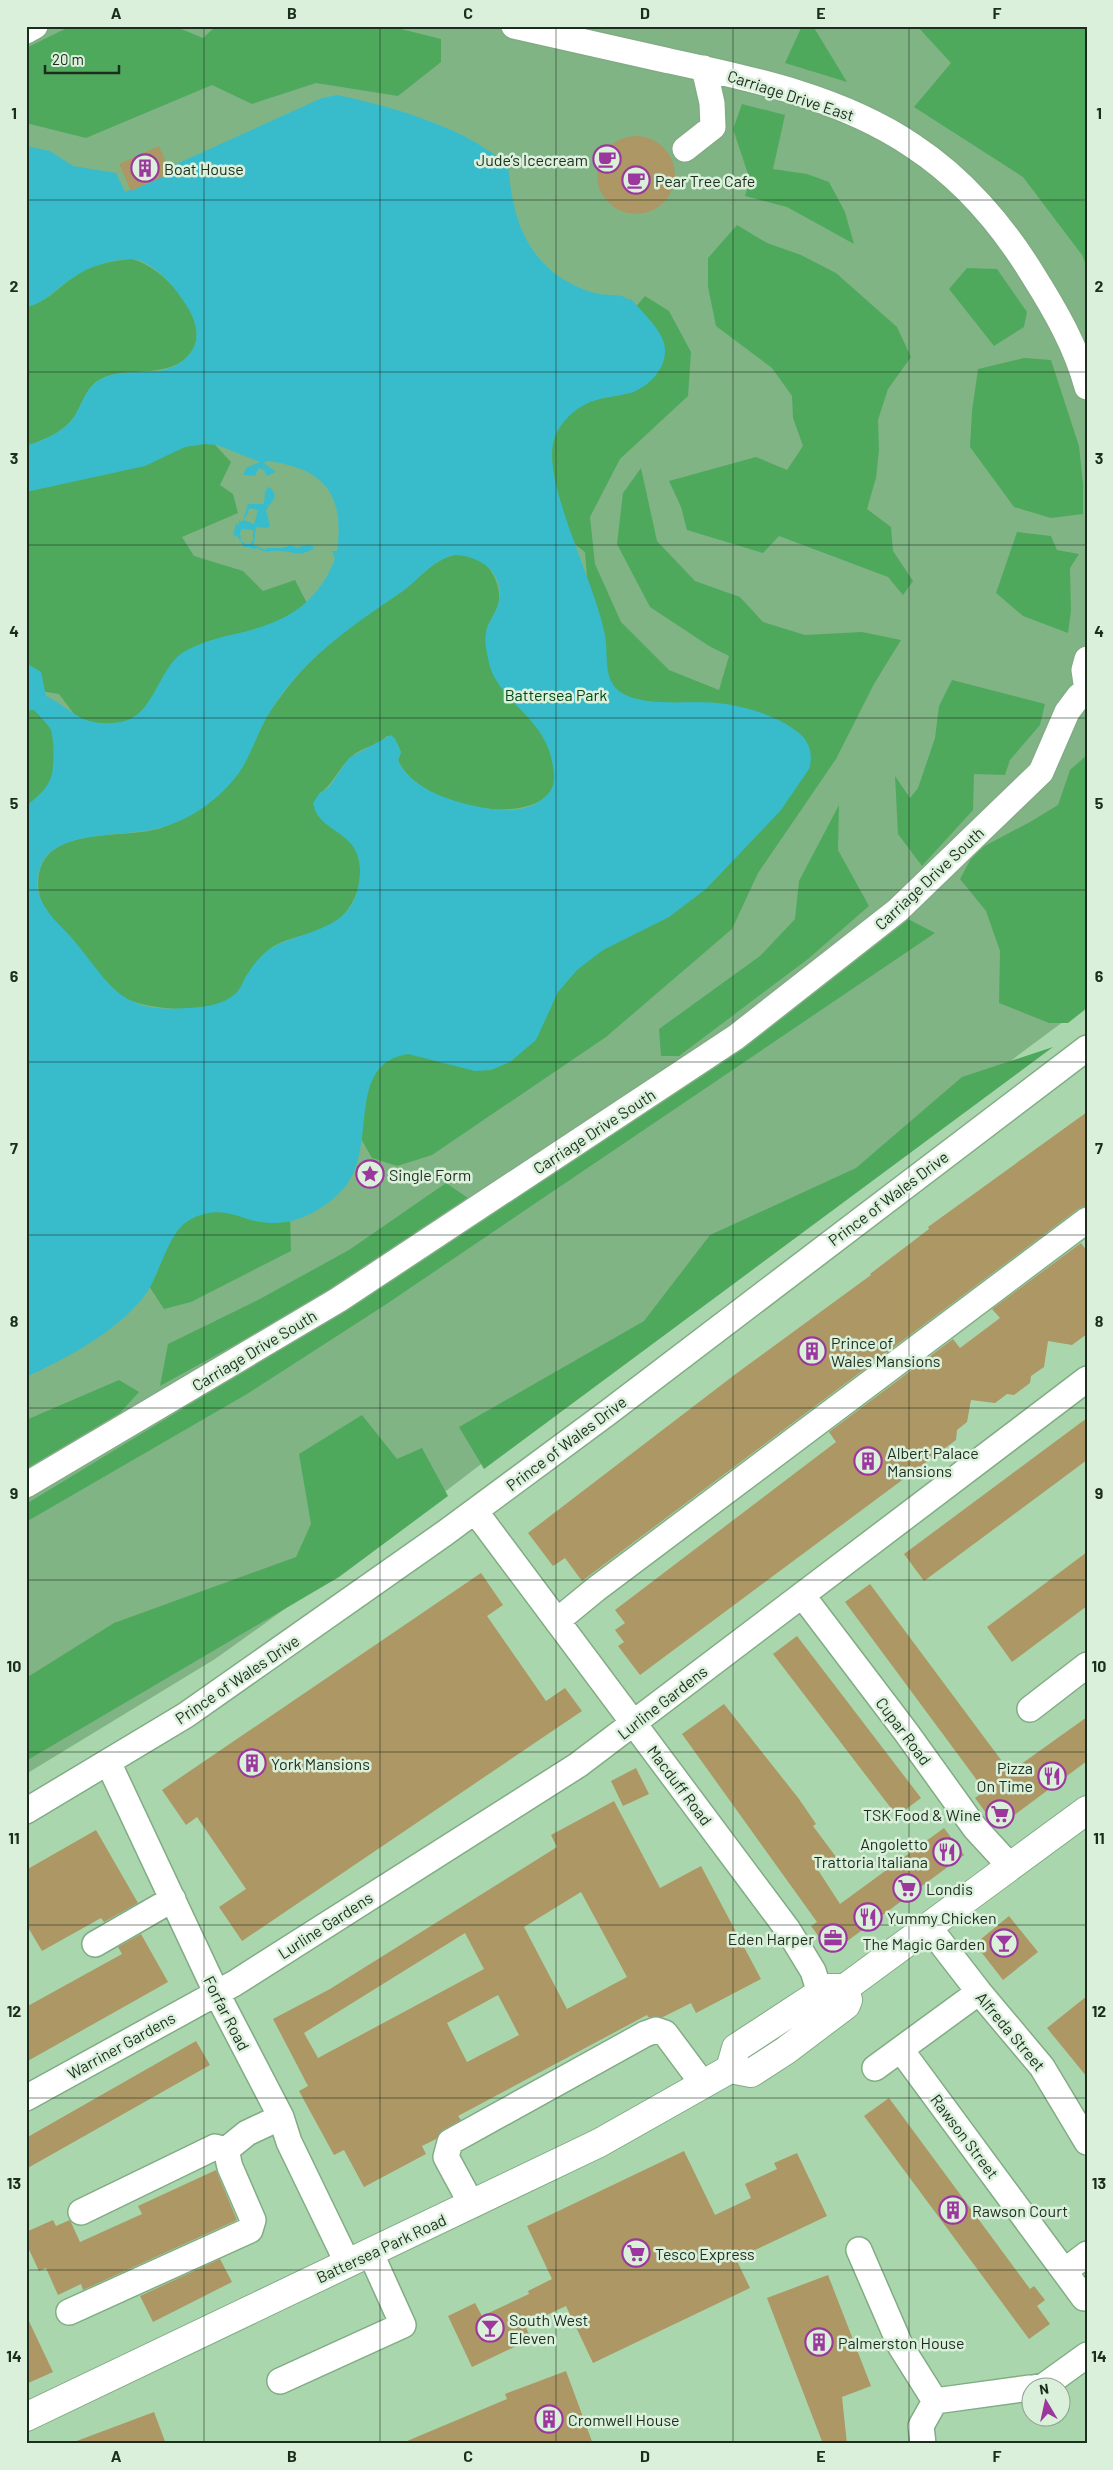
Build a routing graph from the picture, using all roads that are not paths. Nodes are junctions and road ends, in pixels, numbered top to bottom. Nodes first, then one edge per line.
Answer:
1 (35, 26) edge
2 (514, 26) edge
3 (26, 30) edge
4 (704, 68) junction
5 (685, 149) dead end
6 (1087, 387) edge
7 (1087, 659) edge
8 (1087, 690) edge
9 (1087, 1048) edge
10 (1087, 1220) edge
11 (1087, 1379) edge
12 (26, 1484) edge
13 (475, 1511) junction
14 (802, 1595) junction
15 (557, 1621) junction
16 (1087, 1666) edge
17 (1030, 1709) dead end
18 (634, 1723) junction
19 (108, 1762) junction
20 (1087, 1810) edge
21 (26, 1811) edge
22 (1009, 1865) junction
23 (172, 1899) junction
24 (928, 1926) junction
25 (94, 1944) dead end
26 (832, 1990) junction
27 (216, 1992) junction
28 (979, 1992) junction
29 (900, 2050) junction
30 (875, 2068) dead end
31 (703, 2084) junction
32 (26, 2098) edge
33 (281, 2117) junction
34 (1085, 2132) edge
35 (226, 2150) junction
36 (472, 2204) junction
37 (81, 2212) dead end
38 (859, 2250) dead end
39 (1087, 2254) edge
40 (360, 2259) junction
41 (1065, 2271) junction
42 (1084, 2298) dead end
43 (69, 2312) dead end
44 (1087, 2355) edge
45 (1055, 2378) edge
46 (280, 2381) dead end
47 (1020, 2390) edge
48 (934, 2401) junction
49 (26, 2417) edge
50 (924, 2444) edge

1 - 3 street
2 - 4 street, Carriage Drive East
4 - 5 street
4 - 6 street, Carriage Drive East
7 - 8 street
8 - 12 street, Carriage Drive South
9 - 13 street, Prince of Wales Drive
10 - 15 street
11 - 14 street, Lurline Gardens
13 - 15 street, Macduff Road
13 - 19 street, Prince of Wales Drive
14 - 18 street, Lurline Gardens
14 - 22 street, Cupar Road
15 - 18 street, Macduff Road
16 - 17 street
18 - 26 street, Macduff Road
18 - 27 street, Lurline Gardens
19 - 21 street, Prince of Wales Drive
19 - 23 street, Forfar Road
20 - 22 highway
22 - 24 highway
23 - 25 street
23 - 27 street, Forfar Road
24 - 26 highway
24 - 28 street, Alfreda Street
26 - 31 highway, Battersea Park Road
27 - 32 street, Warriner Gardens
27 - 33 street, Forfar Road
28 - 29 street
28 - 34 street, Alfreda Street
29 - 30 street
29 - 41 street, Rawson Street
31 - 36 highway, Battersea Park Road
31 - 36 street
33 - 35 street
33 - 40 street, Forfar Road
35 - 37 street
35 - 43 street
36 - 40 highway, Battersea Park Road
38 - 48 street
39 - 41 street
40 - 46 street, Forfar Road
40 - 49 highway, Battersea Park Road
41 - 42 street, Rawson Street
44 - 45 street
47 - 48 street
48 - 50 street

